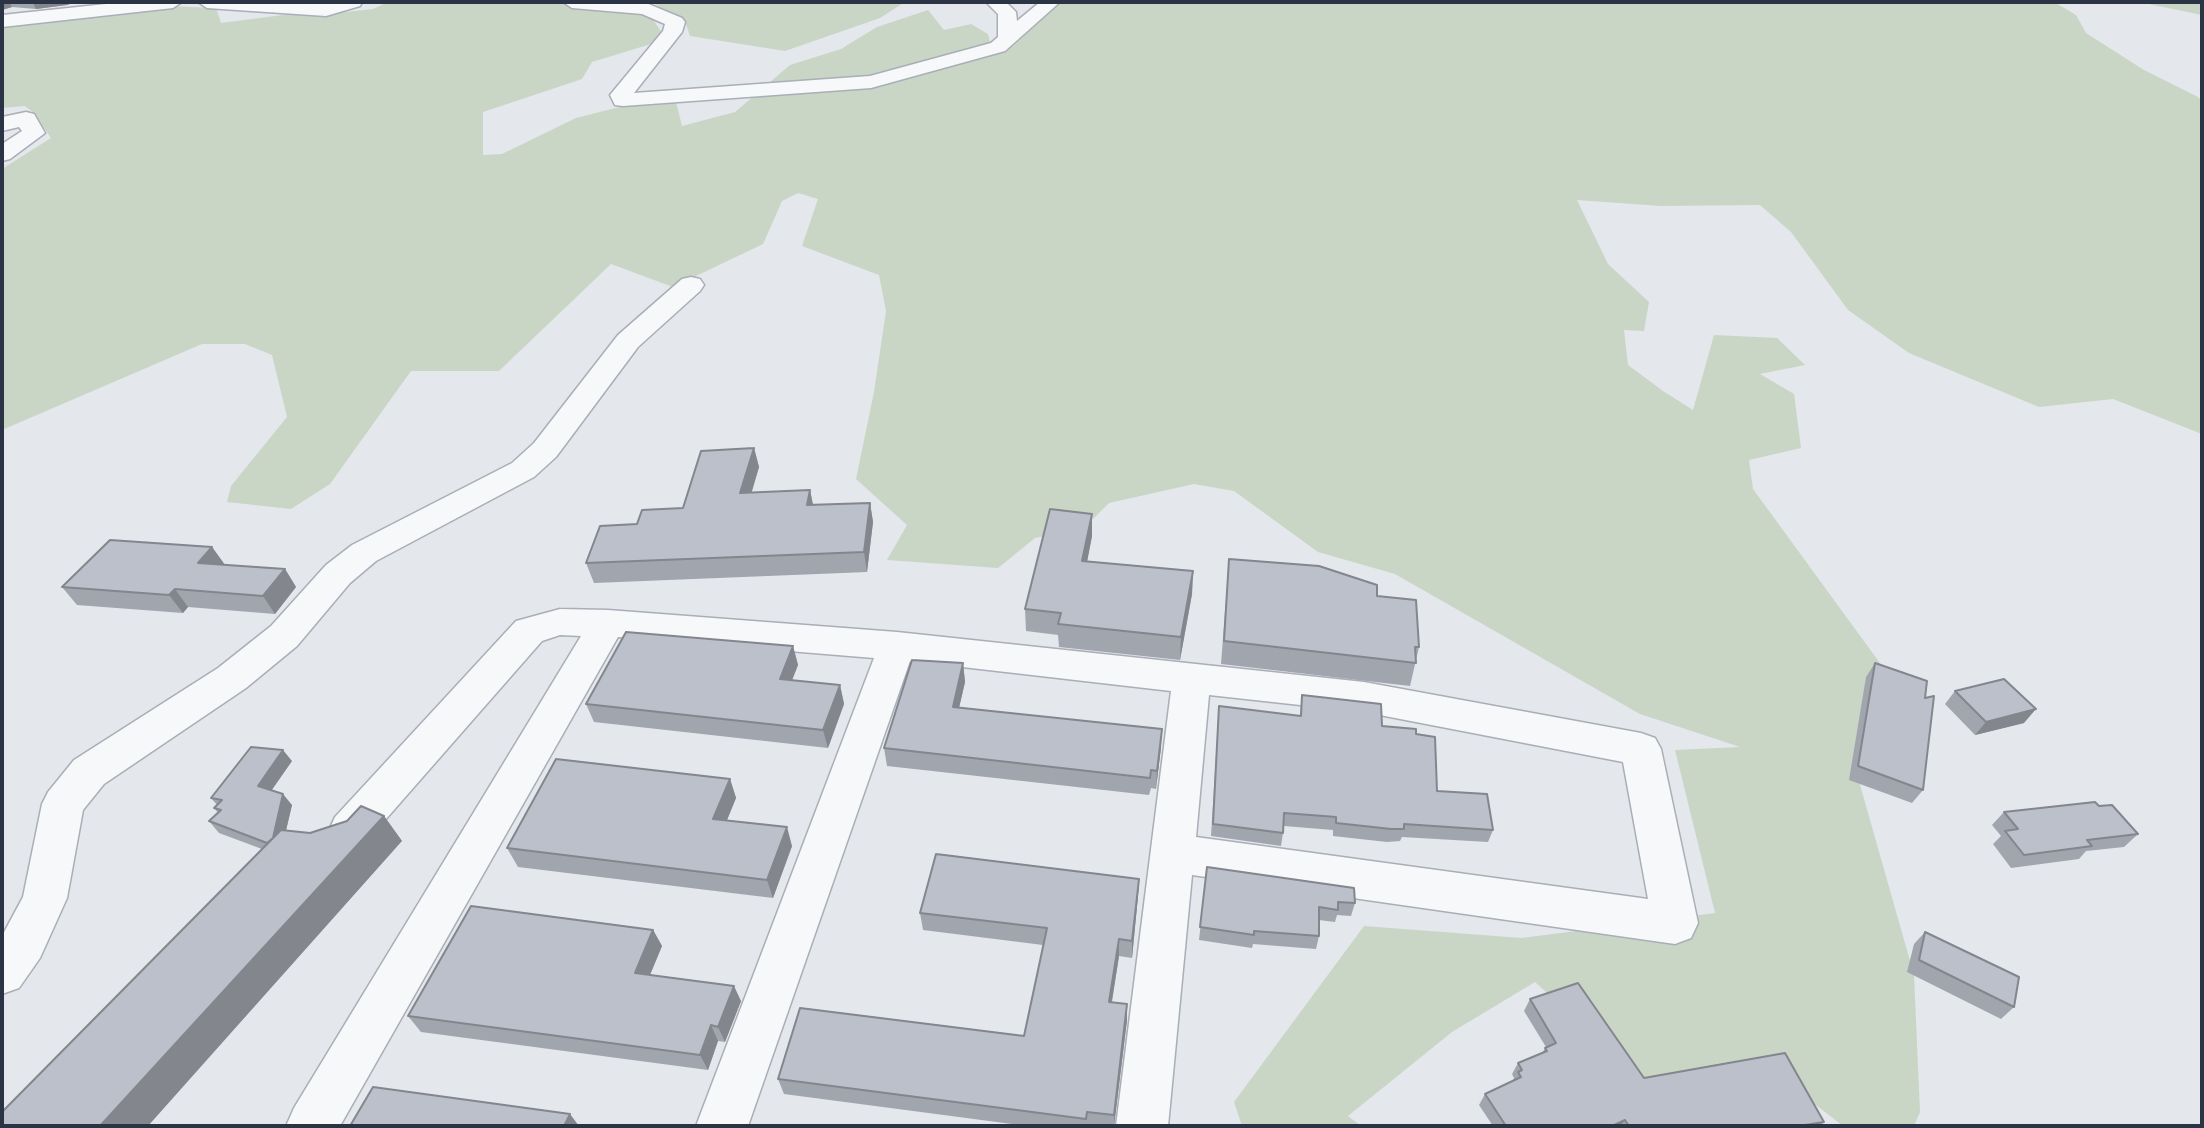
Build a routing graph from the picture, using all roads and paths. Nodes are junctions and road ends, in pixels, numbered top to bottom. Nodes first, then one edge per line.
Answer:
1 (22, 2) edge
2 (89, 2) edge
3 (173, 2) edge
4 (207, 2) edge
5 (353, 2) edge
6 (572, 2) edge
7 (995, 2) edge
8 (1051, 2) edge
9 (265, 4) edge
10 (2, 13) edge
11 (69, 14) junction
12 (1008, 39) junction
13 (2, 124) edge
14 (2, 154) edge
15 (691, 285) dead end
16 (608, 623) junction
17 (897, 646) junction
18 (1192, 677) junction
19 (349, 830) edge
20 (1172, 853) junction
21 (2, 972) edge
22 (312, 1126) edge
23 (722, 1126) edge
24 (1142, 1126) edge

1 - 10 street
2 - 11 street
3 - 11 street
4 - 9 street
5 - 9 street
6 - 12 street
7 - 12 street
8 - 12 street
10 - 11 street
13 - 14 street
15 - 21 street
16 - 17 street
16 - 19 street
16 - 22 street
17 - 18 street
17 - 23 street
18 - 20 street
18 - 20 street
20 - 24 street

